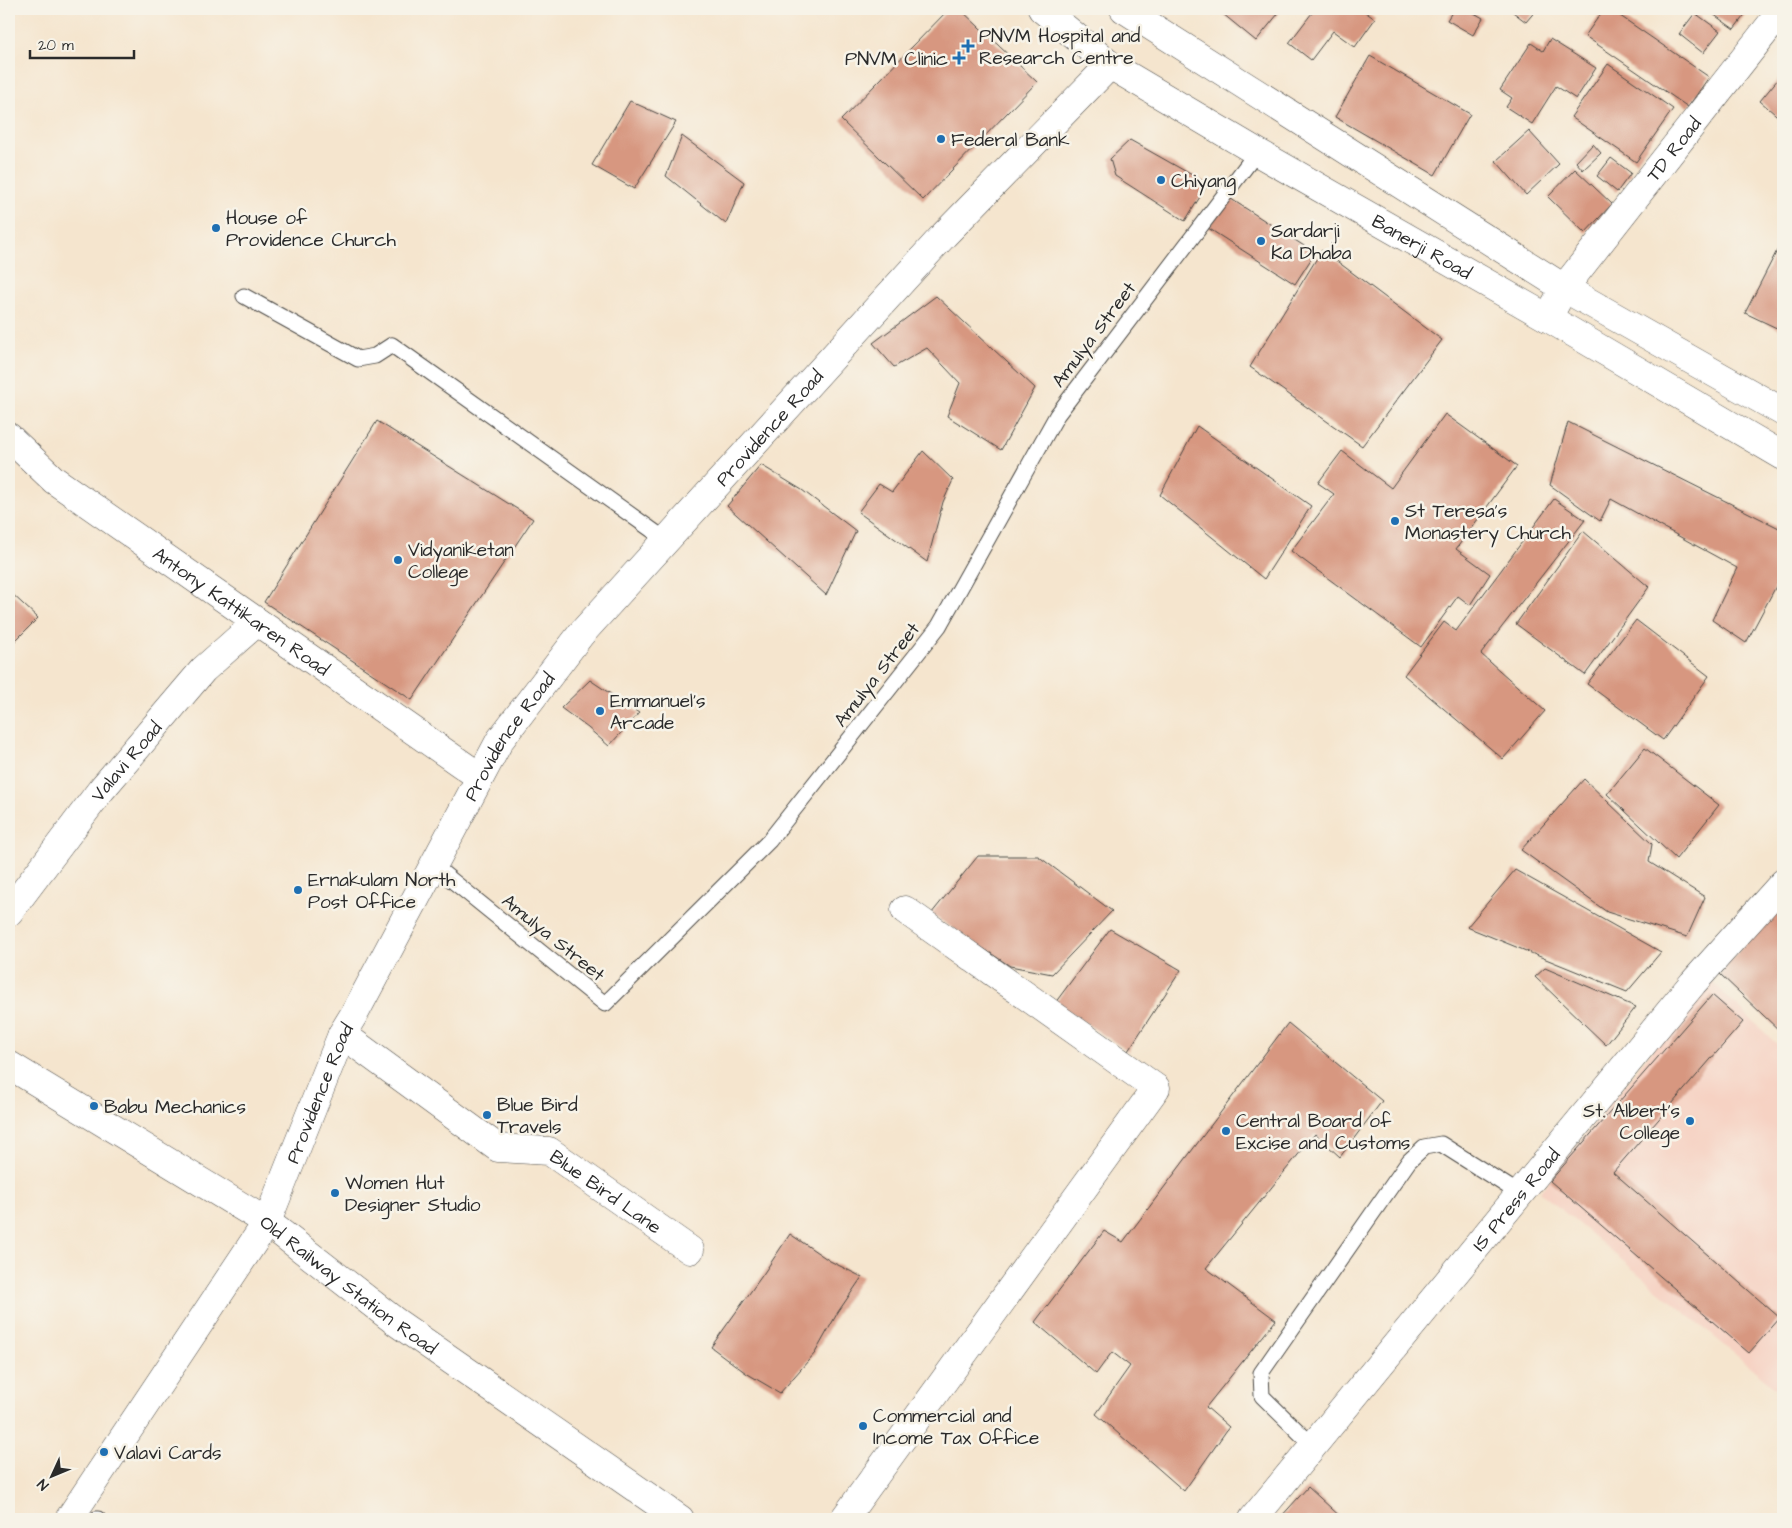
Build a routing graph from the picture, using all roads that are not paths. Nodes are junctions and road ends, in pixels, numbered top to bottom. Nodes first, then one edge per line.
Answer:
1 (1042, 9) edge
2 (1124, 9) edge
3 (1783, 10) edge
4 (1110, 65) junction
5 (1257, 152) junction
6 (1564, 288) junction
7 (244, 296) dead end
8 (1548, 318) junction
9 (1783, 412) edge
10 (9, 437) edge
11 (1783, 456) edge
12 (666, 540) junction
13 (257, 622) junction
14 (480, 777) junction
15 (433, 865) junction
16 (1783, 883) edge
17 (905, 910) dead end
18 (9, 912) edge
19 (342, 1034) junction
20 (9, 1065) edge
21 (1520, 1194) junction
22 (267, 1222) junction
23 (690, 1250) dead end
24 (1313, 1446) junction
25 (70, 1519) edge
26 (680, 1519) edge
27 (844, 1519) edge
28 (1253, 1519) edge

1 - 4 street, Banerji Road
2 - 6 street, Banerji Road
3 - 6 street, TD Road
4 - 5 street, Banerji Road
4 - 12 street, Providence Road
5 - 8 street, Banerji Road
5 - 15 lane, Amulya Street
6 - 8 street, TD Road
6 - 9 street, Banerji Road
7 - 12 lane
8 - 11 street, Banerji Road
10 - 13 street, Antony Kattikaren Road
12 - 14 street, Providence Road
13 - 14 street, Antony Kattikaren Road
13 - 18 street, Valavi Road
14 - 15 street, Providence Road
15 - 19 street, Providence Road
16 - 21 street, IS Press Road
17 - 27 street
19 - 22 street, Providence Road
19 - 23 street, Blue Bird Lane
20 - 22 street, Old Railway Station Road
21 - 24 street, IS Press Road
21 - 24 lane
22 - 25 street, Providence Road
22 - 26 street, Old Railway Station Road
24 - 28 street, IS Press Road

